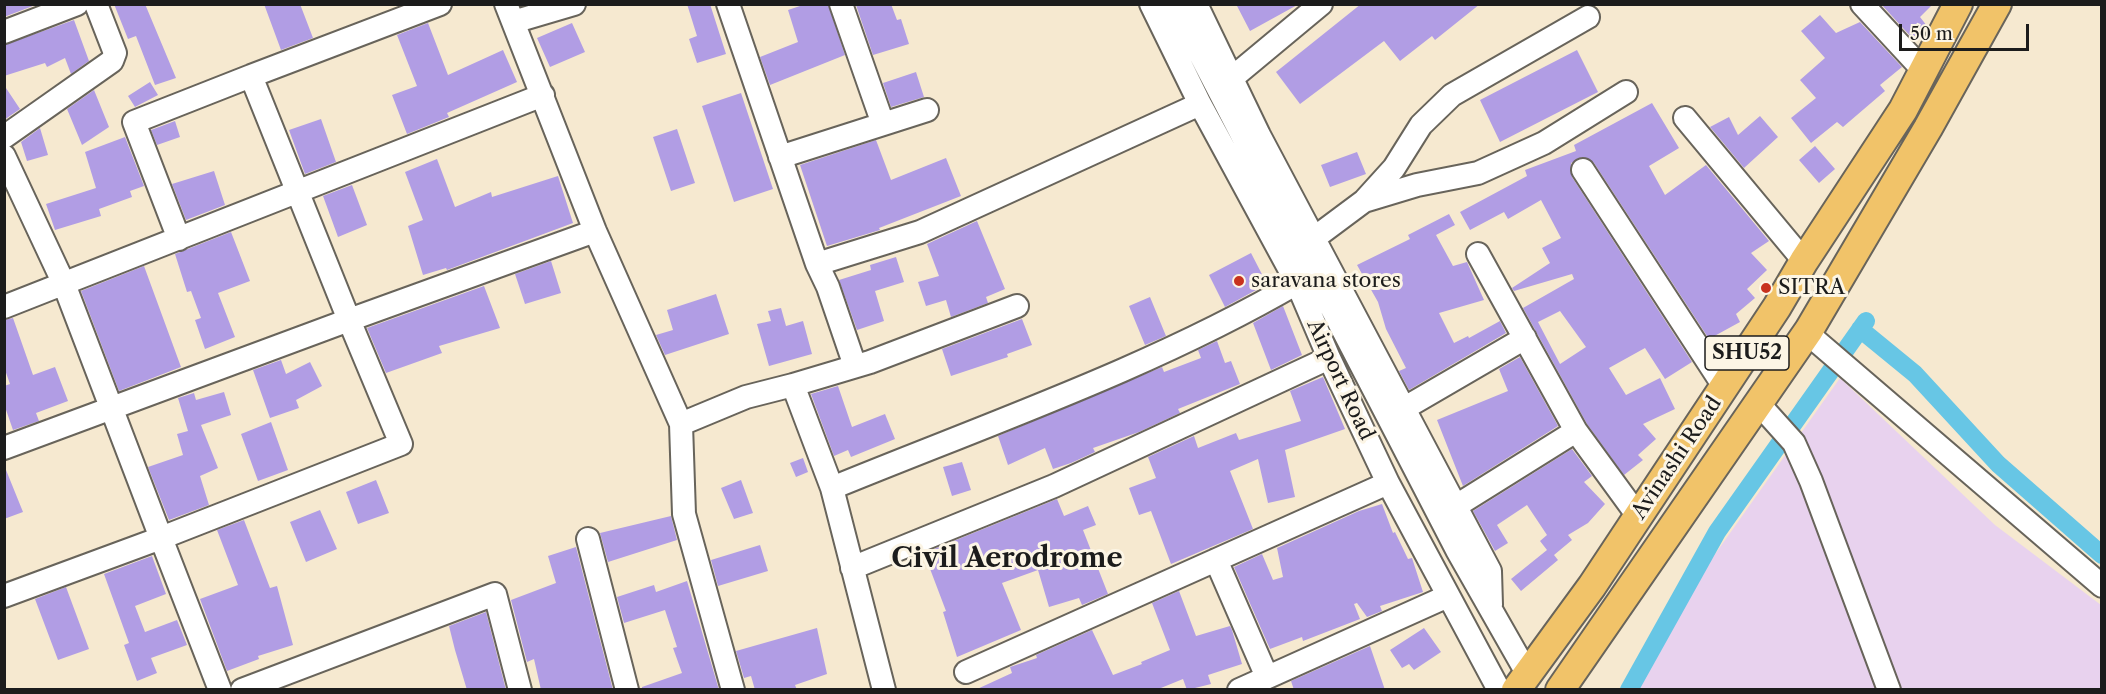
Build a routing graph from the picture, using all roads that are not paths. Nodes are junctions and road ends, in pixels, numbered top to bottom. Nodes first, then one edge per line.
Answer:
1 (77, 4) edge
2 (96, 4) edge
3 (440, 4) edge
4 (574, 4) edge
5 (728, 4) edge
6 (841, 4) edge
7 (1151, 4) edge
8 (1174, 4) edge
9 (1196, 4) edge
10 (1322, 4) edge
11 (1862, 4) edge
12 (1958, 4) edge
13 (1997, 4) edge
14 (510, 13) edge
15 (1588, 17) dead end
16 (4, 32) edge
17 (1923, 70) junction
18 (251, 76) junction
19 (1232, 78) junction
20 (1626, 92) dead end
21 (543, 94) junction
22 (1200, 104) junction
23 (927, 110) dead end
24 (1685, 118) dead end
25 (883, 124) junction
26 (4, 137) edge
27 (4, 156) edge
28 (780, 157) junction
29 (1583, 170) dead end
30 (297, 193) junction
31 (1364, 201) junction
32 (596, 231) junction
33 (179, 238) junction
34 (1313, 238) junction
35 (1478, 254) dead end
36 (1804, 261) junction
37 (817, 264) junction
38 (1297, 283) junction
39 (64, 284) junction
40 (1017, 306) dead end
41 (4, 307) edge
42 (349, 320) junction
43 (1807, 333) junction
44 (1525, 338) junction
45 (1329, 358) junction
46 (855, 366) junction
47 (793, 385) junction
48 (1725, 388) junction
49 (1758, 403) junction
50 (1403, 409) junction
51 (110, 410) junction
52 (681, 424) junction
53 (1576, 431) junction
54 (4, 448) edge
55 (1388, 483) junction
56 (832, 488) junction
57 (1456, 506) junction
58 (1638, 516) junction
59 (161, 538) junction
60 (588, 538) dead end
61 (1216, 560) junction
62 (852, 568) junction
63 (2102, 586) edge
64 (4, 596) edge
65 (1448, 596) junction
66 (1492, 609) junction
67 (966, 672) dead end
68 (1267, 677) junction
69 (1527, 684) edge
70 (220, 690) edge
71 (242, 690) edge
72 (520, 690) edge
73 (627, 690) edge
74 (733, 690) edge
75 (884, 690) edge
76 (1239, 690) edge
77 (1499, 690) edge
78 (1560, 690) edge
79 (1889, 690) edge

1 - 16 street
2 - 26 street
3 - 18 street
4 - 14 street
5 - 28 street
6 - 25 street
7 - 22 street, Airport Road
8 - 66 street, Airport Road
9 - 19 street
10 - 19 street
11 - 17 street
12 - 17 main road, Avinashi Road / SHU52
13 - 43 main road, Avinashi Road / SHU52
14 - 21 street
15 - 31 street
17 - 36 main road, Avinashi Road / SHU52
18 - 30 street
18 - 33 street
19 - 34 street
20 - 31 street
21 - 30 street
21 - 32 street
22 - 37 street
22 - 38 street, Airport Road
23 - 25 street
24 - 36 street
25 - 28 street
27 - 39 street
28 - 37 street
29 - 48 street
30 - 33 street
30 - 42 street
31 - 34 street
32 - 42 street
32 - 52 street
33 - 39 street
34 - 50 street
35 - 44 street
36 - 48 main road, Avinashi Road / SHU52
37 - 46 street
38 - 45 street, Airport Road
38 - 56 street
39 - 41 street
39 - 51 street
40 - 46 street
42 - 51 street
42 - 59 street
43 - 49 main road, Avinashi Road / SHU52
43 - 63 street
44 - 50 street
44 - 53 street
45 - 55 street, Airport Road
45 - 62 street
46 - 47 street
47 - 52 street
47 - 56 street
48 - 58 main road, Avinashi Road / SHU52
49 - 78 main road, Avinashi Road / SHU52
49 - 79 street
50 - 57 street
51 - 54 street
51 - 59 street
52 - 74 street
53 - 57 street
53 - 58 street
55 - 61 street
55 - 65 street, Airport Road
56 - 62 street
57 - 66 street
58 - 69 main road, Avinashi Road / SHU52
59 - 64 street
59 - 70 street
60 - 73 street
61 - 67 street
61 - 68 street
62 - 75 street
65 - 68 street
65 - 77 street, Airport Road
66 - 69 street, Airport Road
68 - 76 street
71 - 72 street

